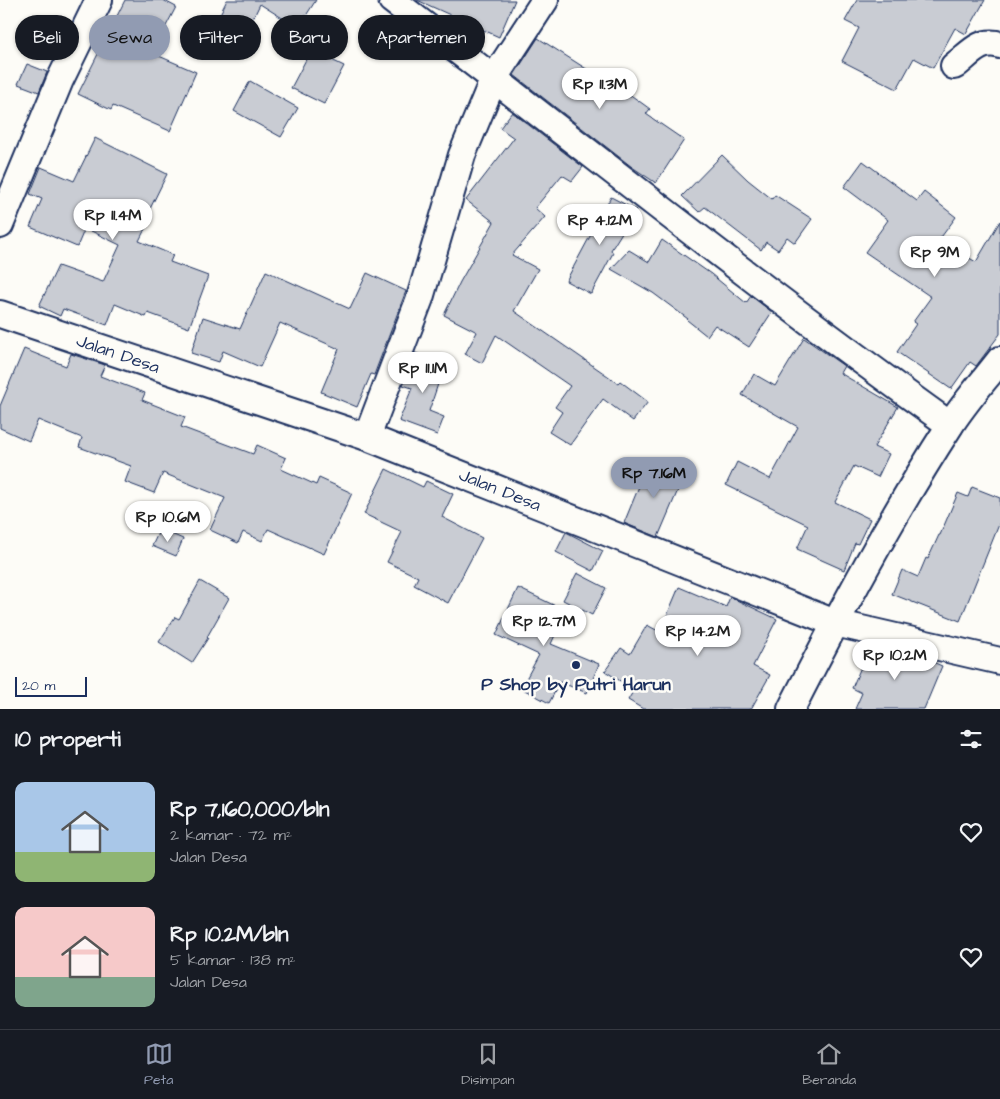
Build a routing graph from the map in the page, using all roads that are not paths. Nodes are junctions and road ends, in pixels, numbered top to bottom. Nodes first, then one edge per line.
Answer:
1 (99, 0) edge
2 (392, 0) edge
3 (545, 0) edge
4 (1000, 44) edge
5 (954, 66) dead end
6 (494, 78) junction
7 (0, 225) edge
8 (0, 314) edge
9 (1000, 360) edge
10 (950, 425) junction
11 (367, 438) junction
12 (834, 623) junction
13 (1000, 661) edge
14 (790, 709) edge

1 - 7 street
2 - 6 street
3 - 6 street
4 - 5 street
6 - 10 street
6 - 11 street
8 - 11 street, Jalan Desa
9 - 10 street
10 - 12 street
11 - 12 street, Jalan Desa
12 - 13 street, Jalan Desa
12 - 14 street

